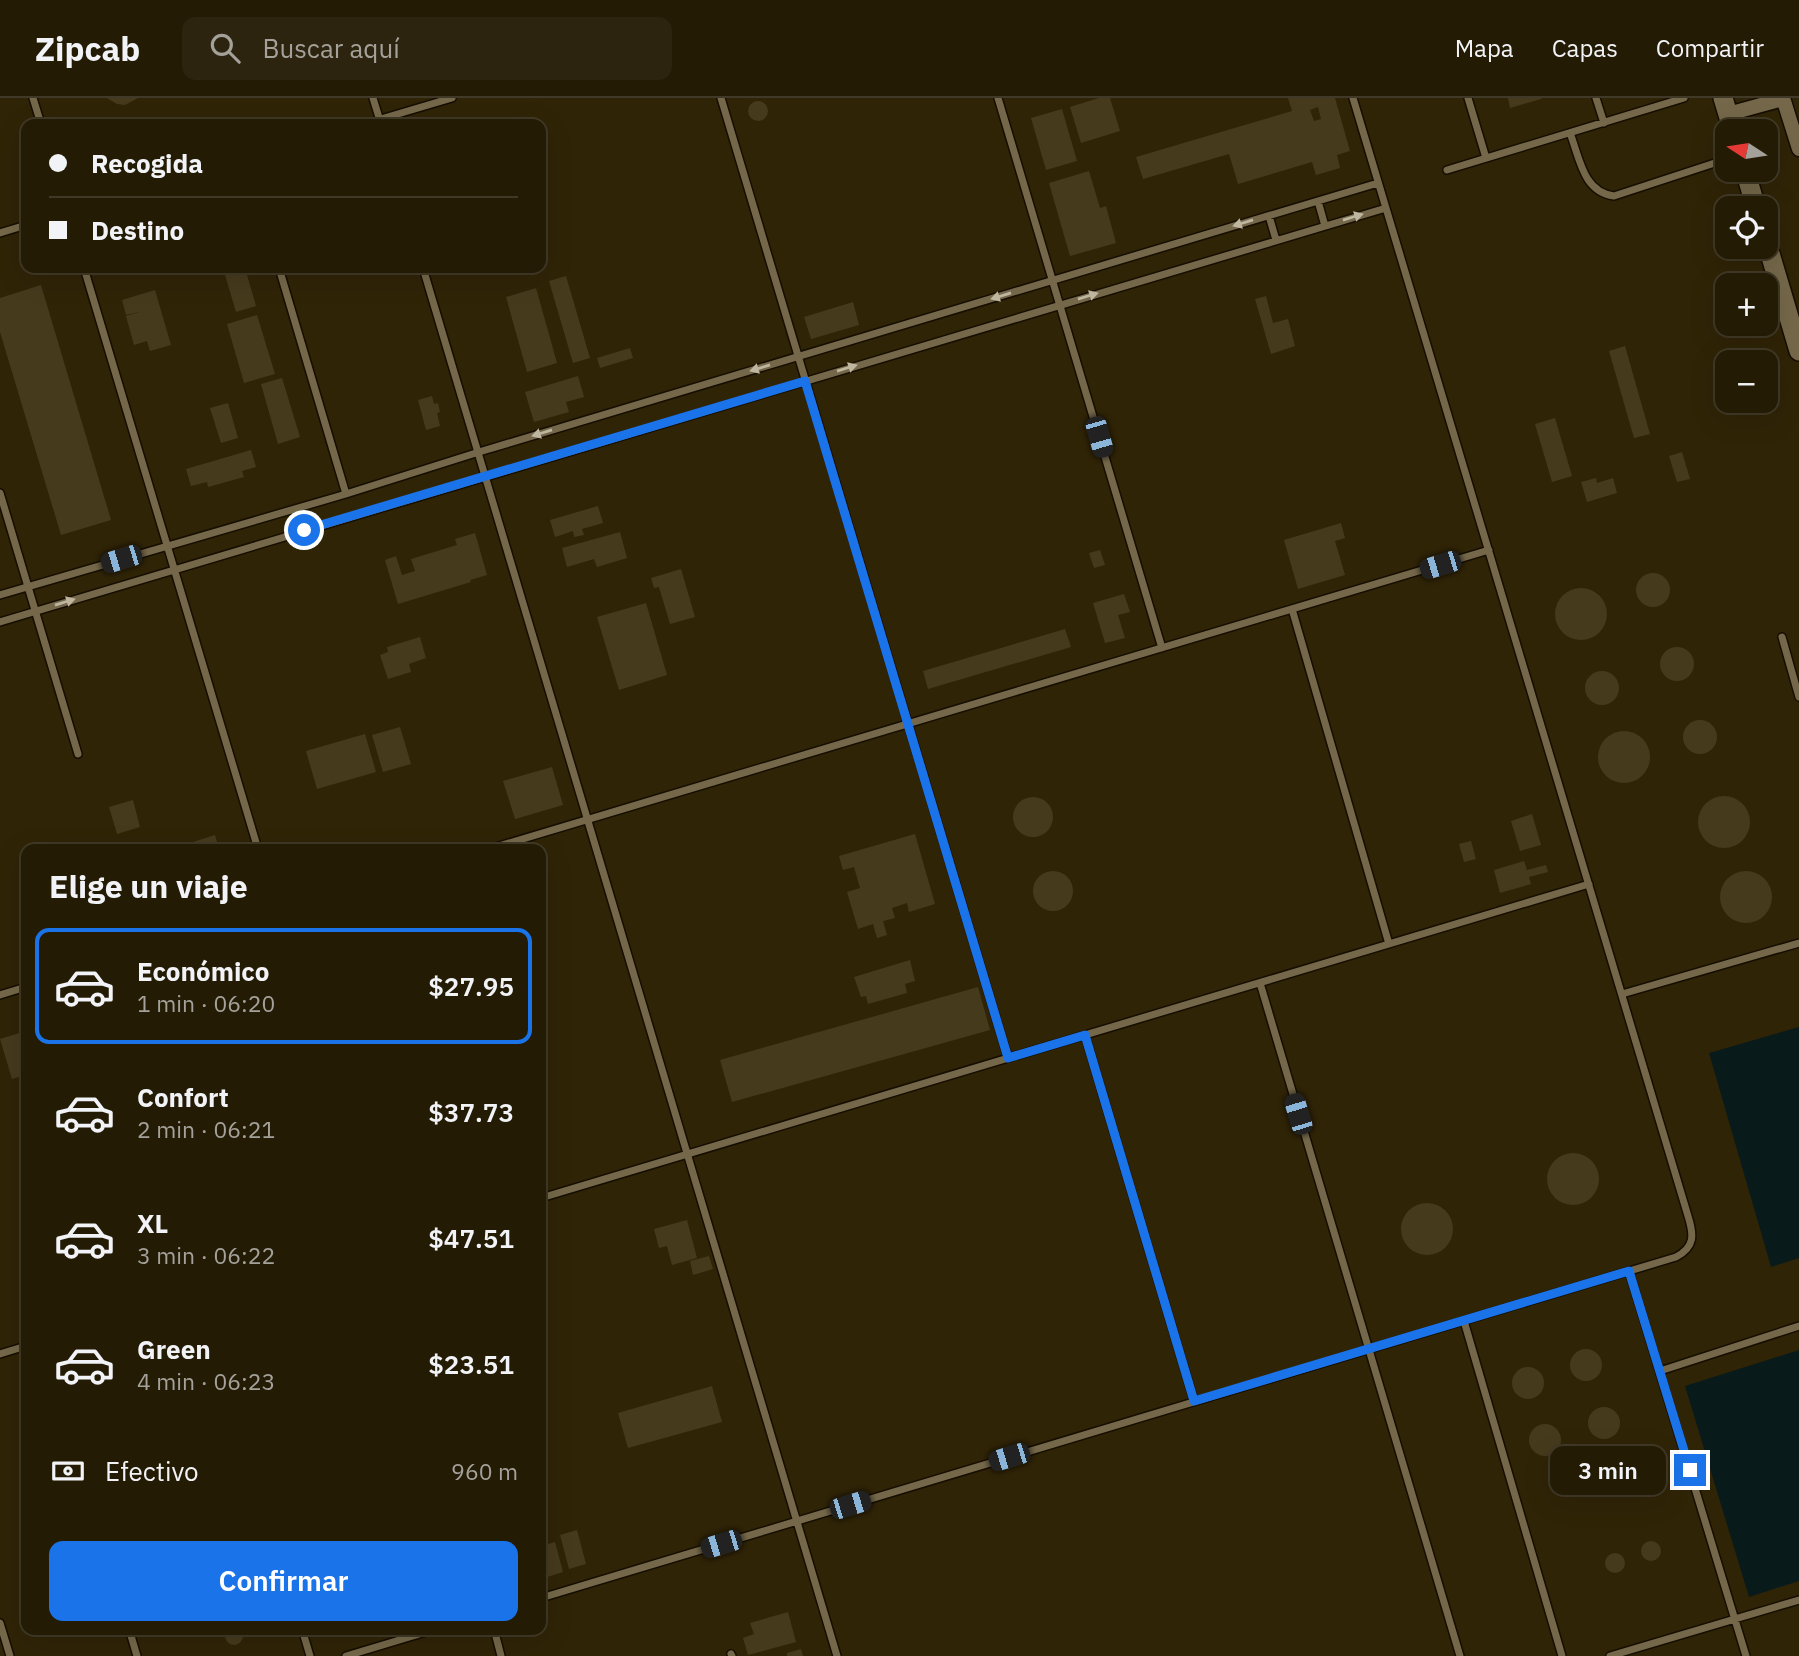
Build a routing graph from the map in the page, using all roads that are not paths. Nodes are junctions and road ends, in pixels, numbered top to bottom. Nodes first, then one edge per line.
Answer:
1 (33, 98) edge
2 (373, 98) edge
3 (452, 98) edge
4 (721, 98) edge
5 (998, 98) edge
6 (1353, 98) edge
7 (1468, 98) edge
8 (1596, 98) edge
9 (1684, 98) edge
10 (1783, 98) edge
11 (1728, 114) edge
12 (1794, 115) edge
13 (39, 119) edge
14 (379, 119) edge
15 (389, 119) edge
16 (1604, 122) junction
17 (1570, 133) junction
18 (1799, 149) edge
19 (1486, 158) junction
20 (1715, 163) edge
21 (1447, 170) dead end
22 (1378, 183) junction
23 (1318, 201) junction
24 (1386, 208) junction
25 (1269, 216) junction
26 (1325, 226) junction
27 (21, 227) edge
28 (0, 233) edge
29 (1276, 240) junction
30 (1772, 259) edge
31 (85, 273) edge
32 (280, 273) edge
33 (425, 273) edge
34 (1052, 280) junction
35 (1059, 305) junction
36 (1799, 351) edge
37 (798, 356) junction
38 (805, 381) junction
39 (478, 452) junction
40 (486, 476) junction
41 (0, 493) edge
42 (346, 494) junction
43 (167, 545) junction
44 (1489, 550) junction
45 (174, 569) junction
46 (29, 586) junction
47 (0, 595) edge
48 (1292, 609) junction
49 (37, 611) junction
50 (0, 622) edge
51 (1782, 637) dead end
52 (1162, 648) junction
53 (1799, 698) edge
54 (908, 723) junction
55 (78, 754) dead end
56 (588, 819) junction
57 (256, 844) edge
58 (506, 844) edge
59 (1589, 884) junction
60 (1799, 943) edge
61 (1390, 944) junction
62 (1260, 983) junction
63 (21, 989) edge
64 (1622, 994) junction
65 (0, 995) edge
66 (1085, 1035) junction
67 (1008, 1058) junction
68 (688, 1153) junction
69 (546, 1196) edge
70 (1629, 1271) junction
71 (1464, 1321) junction
72 (1799, 1326) edge
73 (21, 1348) edge
74 (1368, 1349) junction
75 (0, 1354) edge
76 (1660, 1371) junction
77 (1194, 1401) junction
78 (798, 1521) junction
79 (546, 1597) edge
80 (1799, 1600) edge
81 (1734, 1619) junction
82 (0, 1623) edge
83 (132, 1635) edge
84 (304, 1635) edge
85 (416, 1635) edge
86 (496, 1635) edge
87 (10, 1656) edge
88 (137, 1656) edge
89 (310, 1656) edge
90 (346, 1656) edge
91 (501, 1656) edge
92 (837, 1656) edge
93 (1460, 1656) edge
94 (1562, 1656) edge
95 (1610, 1656) edge
96 (1746, 1656) edge

1 - 13 lane
2 - 14 lane
3 - 15 lane
4 - 37 lane
5 - 34 lane
6 - 22 lane
7 - 19 lane
8 - 16 lane
9 - 16 lane
10 - 11 street
10 - 12 street
12 - 18 street
16 - 17 lane
17 - 19 lane
17 - 20 lane
19 - 21 lane
22 - 23 lane
22 - 24 lane
23 - 25 lane
23 - 26 lane
26 -> 24 lane
24 - 44 lane
25 - 29 lane
25 -> 34 lane
26 - 29 lane
27 - 28 lane
35 -> 29 lane
30 - 36 main road
31 - 43 lane
32 - 42 lane
33 - 39 lane
34 - 35 lane
34 -> 37 lane
38 -> 35 lane
35 - 52 lane
37 - 38 lane
37 -> 39 lane
38 - 40 lane
38 - 54 lane
39 - 40 lane
39 - 42 lane
40 - 45 lane
40 - 56 lane
41 - 46 lane
42 - 43 lane
43 - 45 lane
43 - 46 lane
44 - 48 lane
44 - 59 lane
49 -> 45 lane
45 - 57 lane
46 - 47 lane
46 - 49 lane
48 - 52 lane
48 - 61 lane
49 - 50 lane
49 - 55 lane
51 - 53 lane
52 - 54 lane
54 - 56 lane
54 - 67 lane
56 - 58 lane
56 - 68 lane
59 - 61 lane
59 - 64 lane
60 - 64 lane
61 - 62 lane
62 - 66 lane
62 - 74 lane
63 - 65 lane
64 - 70 lane
66 - 67 lane
66 - 77 lane
67 - 68 lane
68 - 69 lane
68 - 78 lane
70 - 71 lane
70 - 76 lane
71 - 74 lane
71 - 94 lane
72 - 76 lane
73 - 75 lane
74 - 77 lane
74 - 93 lane
76 - 81 lane
77 - 78 lane
78 - 79 lane
78 - 92 lane
80 - 81 lane
81 - 95 lane
81 - 96 lane
82 - 87 lane
83 - 88 lane
84 - 89 lane
85 - 90 lane
86 - 91 lane

